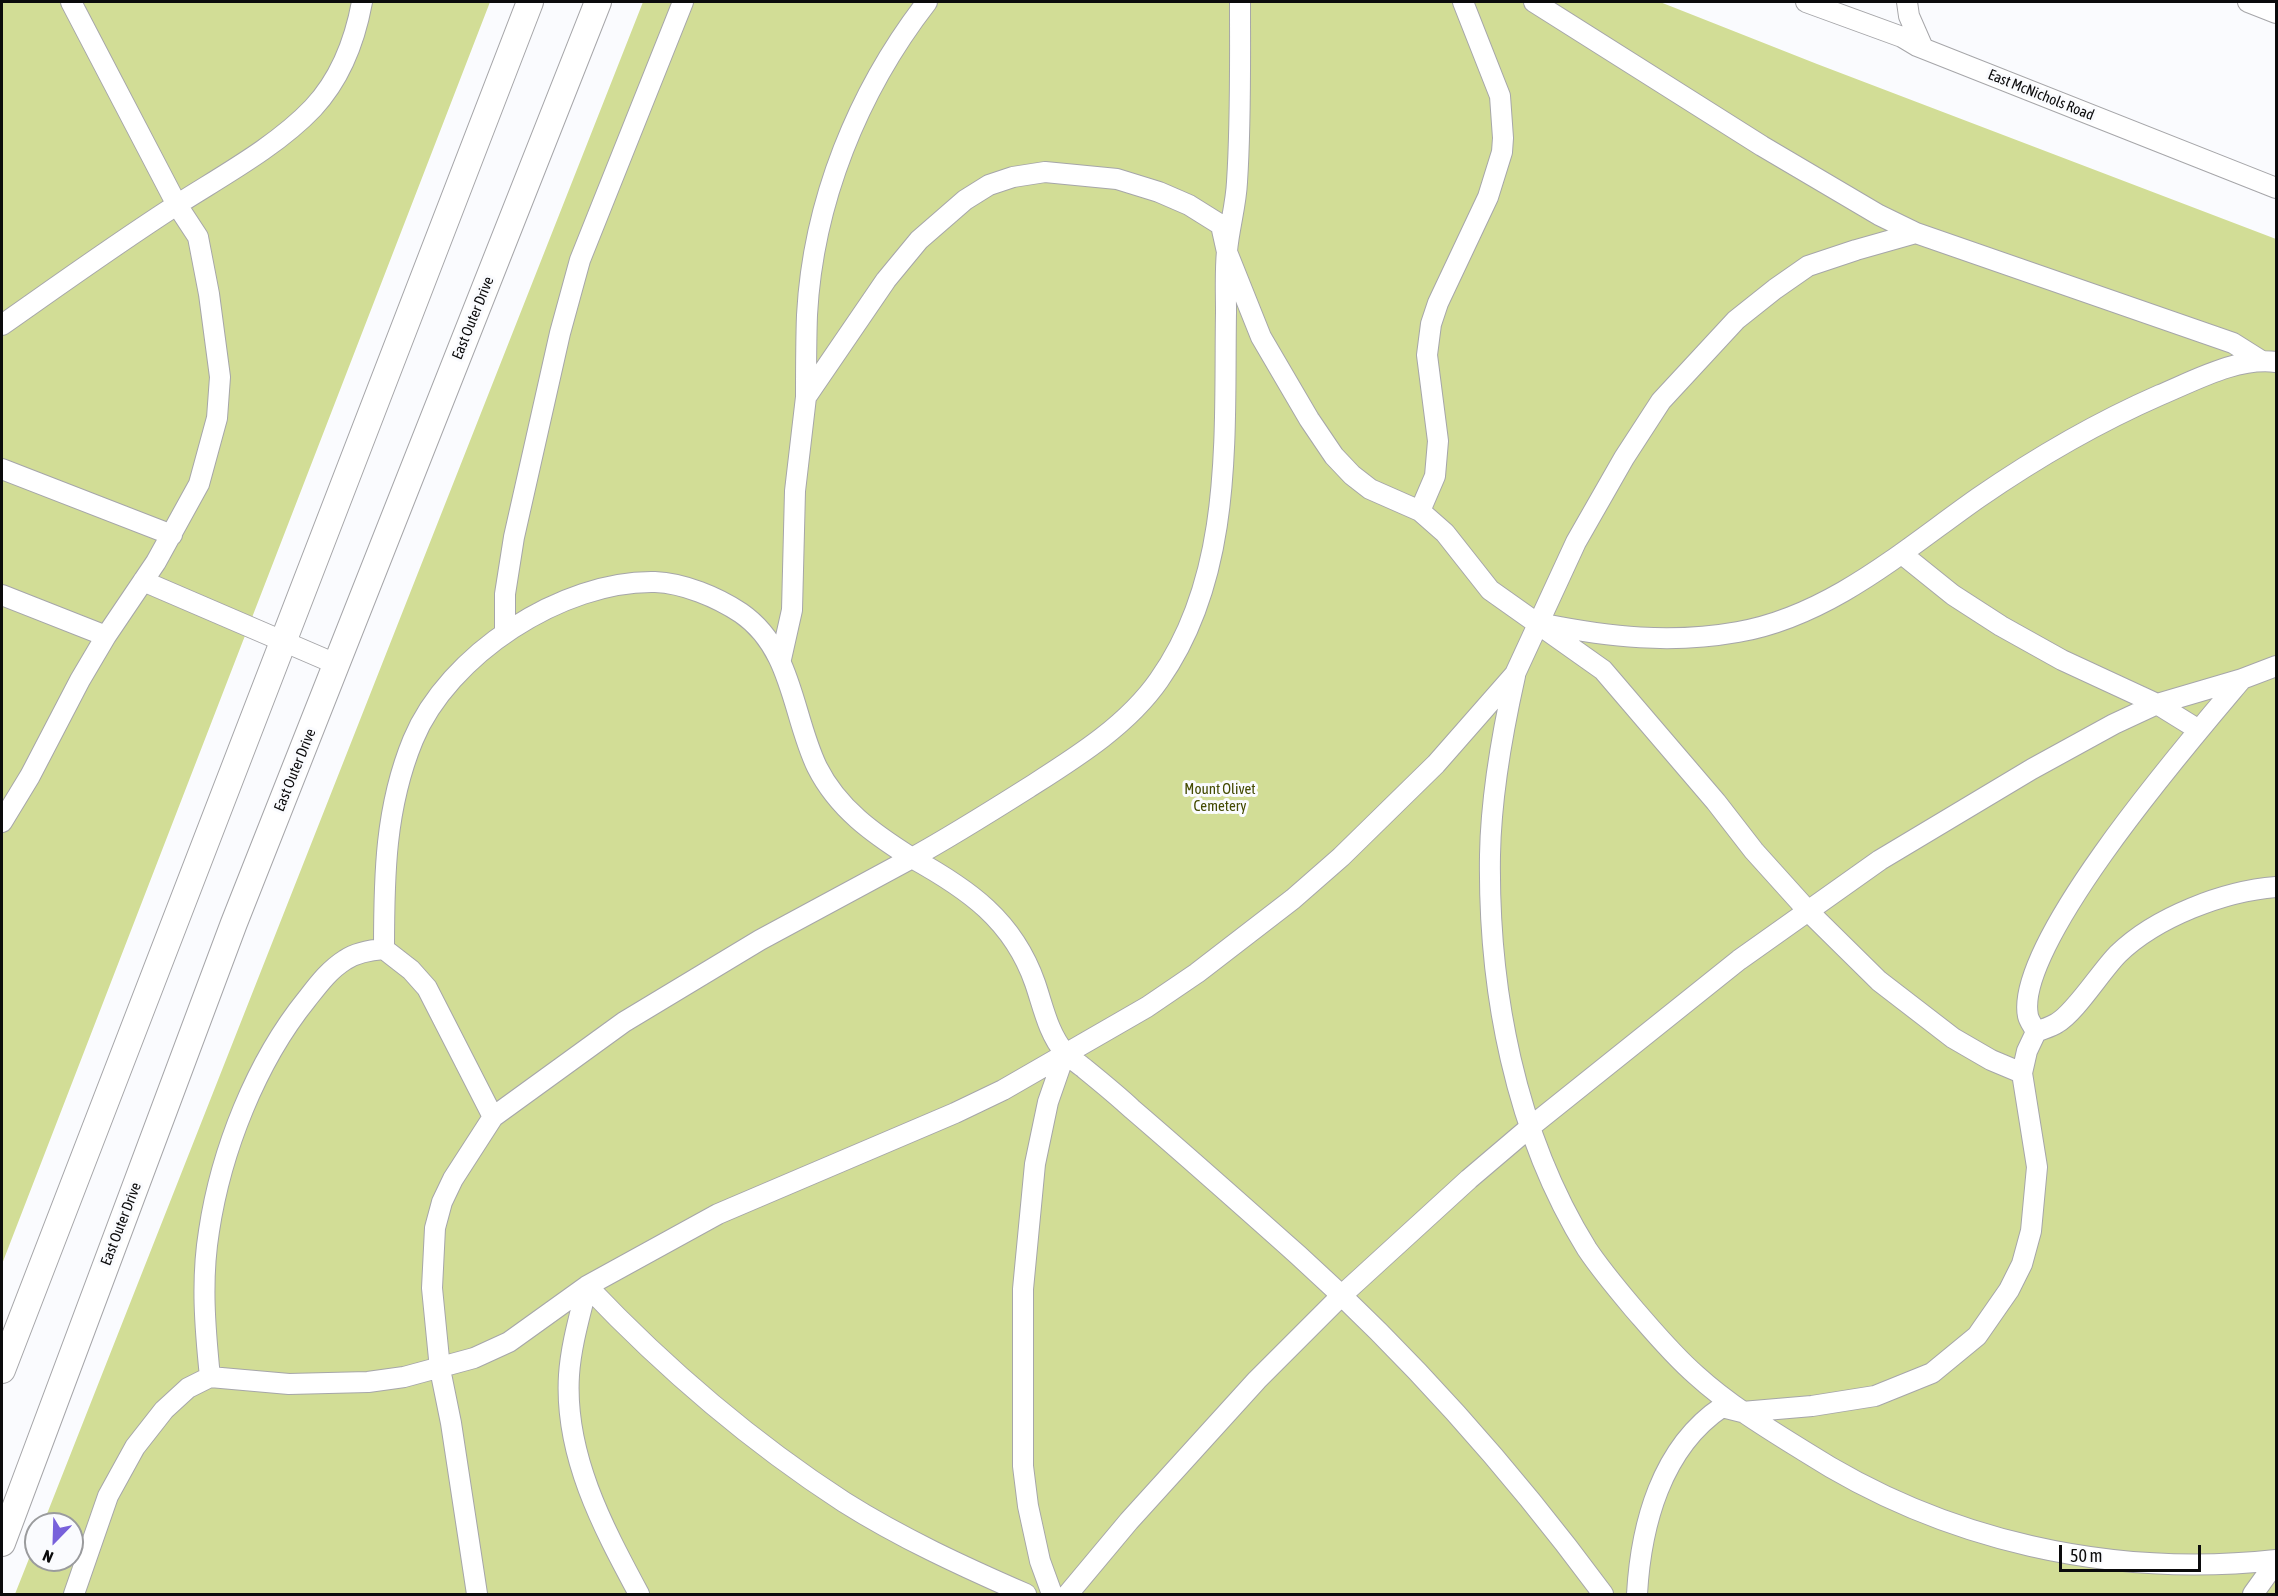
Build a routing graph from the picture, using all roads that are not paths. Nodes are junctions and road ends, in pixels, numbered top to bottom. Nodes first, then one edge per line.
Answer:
1 (70, 2) edge
2 (362, 2) edge
3 (530, 2) edge
4 (598, 2) edge
5 (683, 2) edge
6 (927, 2) edge
7 (1240, 2) edge
8 (1463, 2) edge
9 (1534, 2) edge
10 (1806, 2) edge
11 (2248, 2) edge
12 (1908, 9) edge
13 (2277, 13) edge
14 (1894, 34) junction
15 (1923, 48) junction
16 (2277, 188) edge
17 (177, 205) junction
18 (1916, 234) junction
19 (1227, 252) junction
20 (2, 325) edge
21 (2268, 361) edge
22 (806, 397) junction
23 (2, 469) edge
24 (1420, 511) junction
25 (172, 535) junction
26 (1902, 554) junction
27 (143, 581) junction
28 (2, 595) edge
29 (1538, 623) junction
30 (505, 632) junction
31 (106, 636) junction
32 (282, 642) junction
33 (781, 660) junction
34 (336, 664) junction
35 (2277, 666) edge
36 (1515, 674) junction
37 (2242, 679) junction
38 (2157, 704) junction
39 (2199, 730) junction
40 (2, 822) edge
41 (912, 858) junction
42 (2277, 887) edge
43 (1809, 912) junction
44 (384, 949) junction
45 (2036, 1032) junction
46 (1065, 1053) junction
47 (2022, 1073) junction
48 (493, 1117) junction
49 (1529, 1128) junction
50 (587, 1286) junction
51 (1342, 1295) junction
52 (440, 1369) junction
53 (2, 1370) edge
54 (210, 1377) junction
55 (1742, 1412) junction
56 (2, 1543) edge
57 (2277, 1561) edge
58 (74, 1594) edge
59 (477, 1594) edge
60 (639, 1594) edge
61 (1026, 1594) edge
62 (1052, 1594) edge
63 (1068, 1594) edge
64 (1603, 1594) edge
65 (1637, 1594) edge
66 (2253, 1594) edge

1 - 17 street
2 - 17 street
3 - 32 main road
4 - 34 main road, East Outer Drive
5 - 30 street
6 - 22 street
7 - 19 street
8 - 24 street
9 - 18 street
10 - 14 street, East McNichols Road
11 - 13 street
12 - 14 street
12 - 15 street
14 - 15 street, East McNichols Road
15 - 16 street, East McNichols Road
17 - 20 street
17 - 25 street
18 - 21 street
18 - 29 street
19 - 22 street
19 - 24 street
19 - 41 street
21 - 26 street
22 - 33 street
23 - 25 street
24 - 29 street
25 - 27 street
26 - 29 street
26 - 38 street
27 - 31 street
27 - 32 street
28 - 31 street
29 - 36 street
29 - 43 street
30 - 33 street
30 - 44 street
31 - 40 street
32 - 34 street
32 - 53 main road
33 - 41 street
34 - 56 main road, East Outer Drive
35 - 37 street
36 - 46 street
36 - 49 street
37 - 38 street
37 - 39 street
38 - 39 street
38 - 43 street
39 - 45 street
41 - 46 street
41 - 48 street
42 - 45 street
43 - 47 street
43 - 49 street
44 - 48 street
44 - 54 street
45 - 47 street
46 - 50 street
46 - 51 street
46 - 62 street
47 - 55 street
48 - 52 street
49 - 51 street
49 - 55 street
50 - 52 street
50 - 60 street
50 - 61 street
51 - 63 street
51 - 64 street
52 - 54 street
52 - 59 street
54 - 58 street
55 - 57 street
55 - 65 street
57 - 66 street

